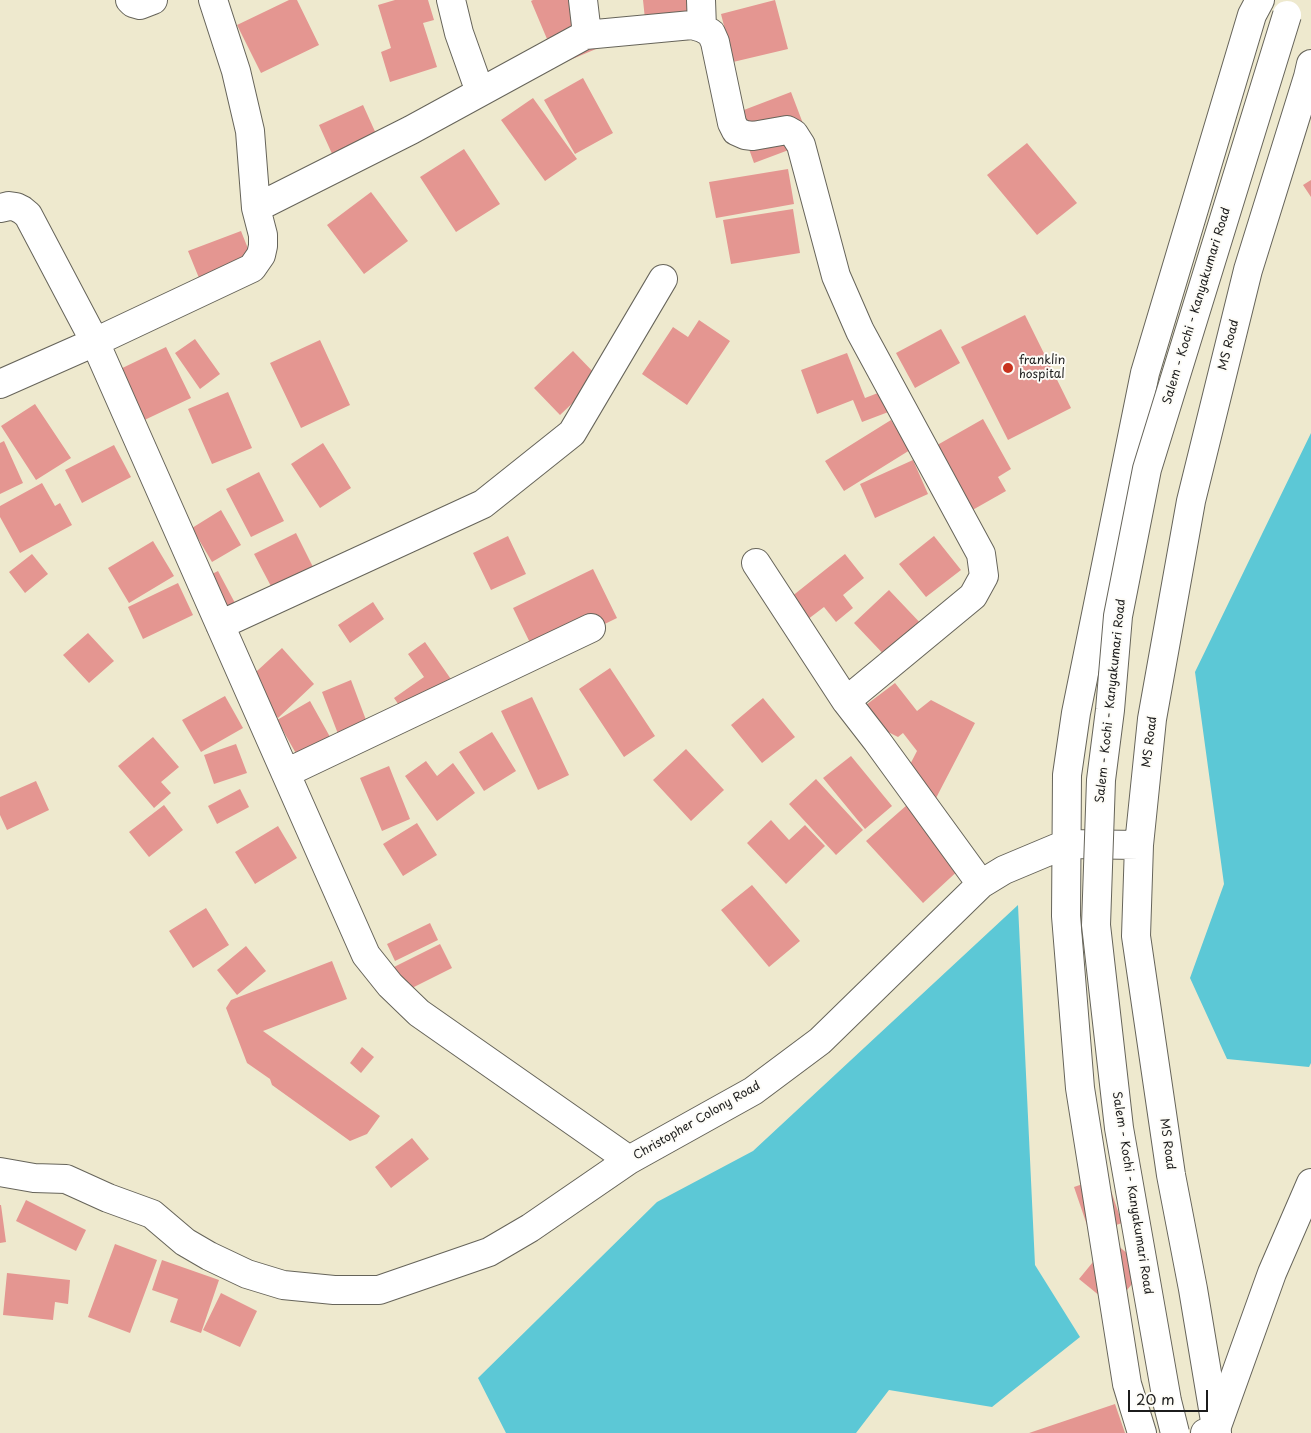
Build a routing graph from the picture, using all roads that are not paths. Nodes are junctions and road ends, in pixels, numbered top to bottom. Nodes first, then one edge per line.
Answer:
1 (130, 0) edge
2 (154, 0) edge
3 (213, 0) edge
4 (451, 0) edge
5 (582, 0) edge
6 (701, 0) edge
7 (1260, 0) edge
8 (1287, 15) dead end
9 (702, 28) junction
10 (587, 34) junction
11 (1311, 64) edge
12 (480, 92) junction
13 (0, 208) edge
14 (256, 208) junction
15 (663, 279) dead end
16 (95, 342) junction
17 (0, 384) edge
18 (756, 563) dead end
19 (220, 625) junction
20 (591, 628) dead end
21 (846, 701) junction
22 (286, 774) junction
23 (1066, 844) junction
24 (1139, 845) junction
25 (981, 884) junction
26 (629, 1160) junction
27 (0, 1172) edge
28 (1311, 1183) edge
29 (1213, 1432) edge
30 (1142, 1433) edge
31 (1175, 1433) edge

1 - 2 main road
3 - 14 main road
4 - 12 main road
5 - 10 main road
6 - 9 main road
7 - 23 main road
8 - 31 main road, Salem - Kochi - Kanyakumari Road, bridge
9 - 10 main road
9 - 21 main road
10 - 12 main road
11 - 24 main road, MS Road
12 - 14 main road
13 - 16 main road
14 - 16 main road
15 - 19 main road
16 - 17 main road
16 - 19 main road
18 - 21 main road
19 - 22 main road
20 - 22 main road
21 - 25 main road
22 - 26 main road
23 - 24 main road, Christopher Colony Road
23 - 25 main road, Christopher Colony Road
23 - 30 main road
24 - 29 main road, MS Road
25 - 26 main road, Christopher Colony Road
26 - 27 main road, Christopher Colony Road
28 - 29 main road

